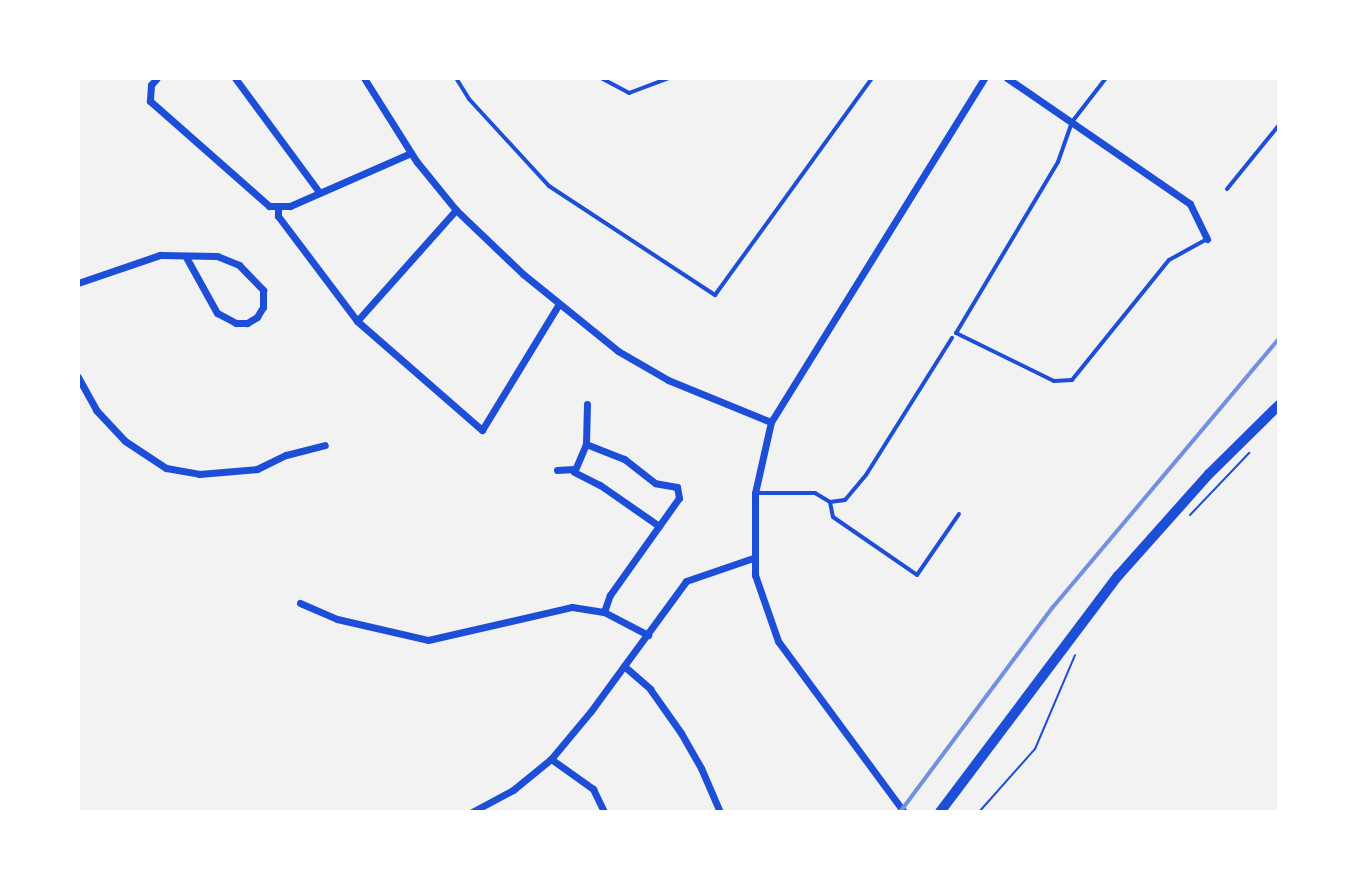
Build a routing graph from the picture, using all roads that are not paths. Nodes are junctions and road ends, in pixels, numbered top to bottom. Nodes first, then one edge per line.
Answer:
1 (157, 78) edge
2 (235, 78) edge
3 (364, 78) edge
4 (456, 78) edge
5 (601, 78) edge
6 (669, 78) edge
7 (872, 78) edge
8 (984, 78) edge
9 (1007, 78) edge
10 (1106, 78) edge
11 (1072, 122) junction
12 (1279, 125) edge
13 (411, 153) junction
14 (1227, 189) dead end
15 (319, 192) junction
16 (278, 208) junction
17 (456, 210) junction
18 (1207, 239) joint
19 (186, 257) junction
20 (78, 283) edge
21 (559, 304) junction
22 (357, 321) junction
23 (952, 338) dead end
24 (78, 377) edge
25 (587, 404) dead end
26 (1279, 405) edge
27 (771, 422) junction
28 (586, 444) junction
29 (325, 445) dead end
30 (574, 469) junction
31 (557, 470) dead end
32 (755, 493) junction
33 (830, 502) junction
34 (959, 514) dead end
35 (659, 526) junction
36 (753, 558) junction
37 (300, 603) dead end
38 (604, 612) junction
39 (648, 635) junction
40 (624, 666) junction
41 (551, 759) junction
42 (963, 784) junction
43 (472, 812) edge
44 (604, 812) edge
45 (720, 812) edge
46 (904, 812) edge
47 (940, 812) edge
48 (947, 812) edge

1 - 16 street
2 - 15 street
3 - 13 street
4 - 7 lane
5 - 6 lane
8 - 27 street
9 - 11 street
10 - 11 lane
11 - 18 street
11 - 18 lane
12 - 14 lane
13 - 15 street
13 - 17 street
15 - 16 street
16 - 22 street
17 - 21 street
17 - 22 street
19 - 19 street
19 - 20 street
21 - 22 street
21 - 27 street
23 - 33 lane
24 - 29 street
25 - 28 street
26 - 42 main road
27 - 32 street
28 - 30 street
28 - 35 street
30 - 31 street
30 - 35 street
32 - 33 lane
32 - 36 street
33 - 34 lane
35 - 38 street
36 - 39 street
36 - 46 street
37 - 38 street
38 - 39 street
39 - 40 street
40 - 41 street
40 - 45 street
41 - 43 street
41 - 44 street
42 - 47 main road
42 - 48 main road

